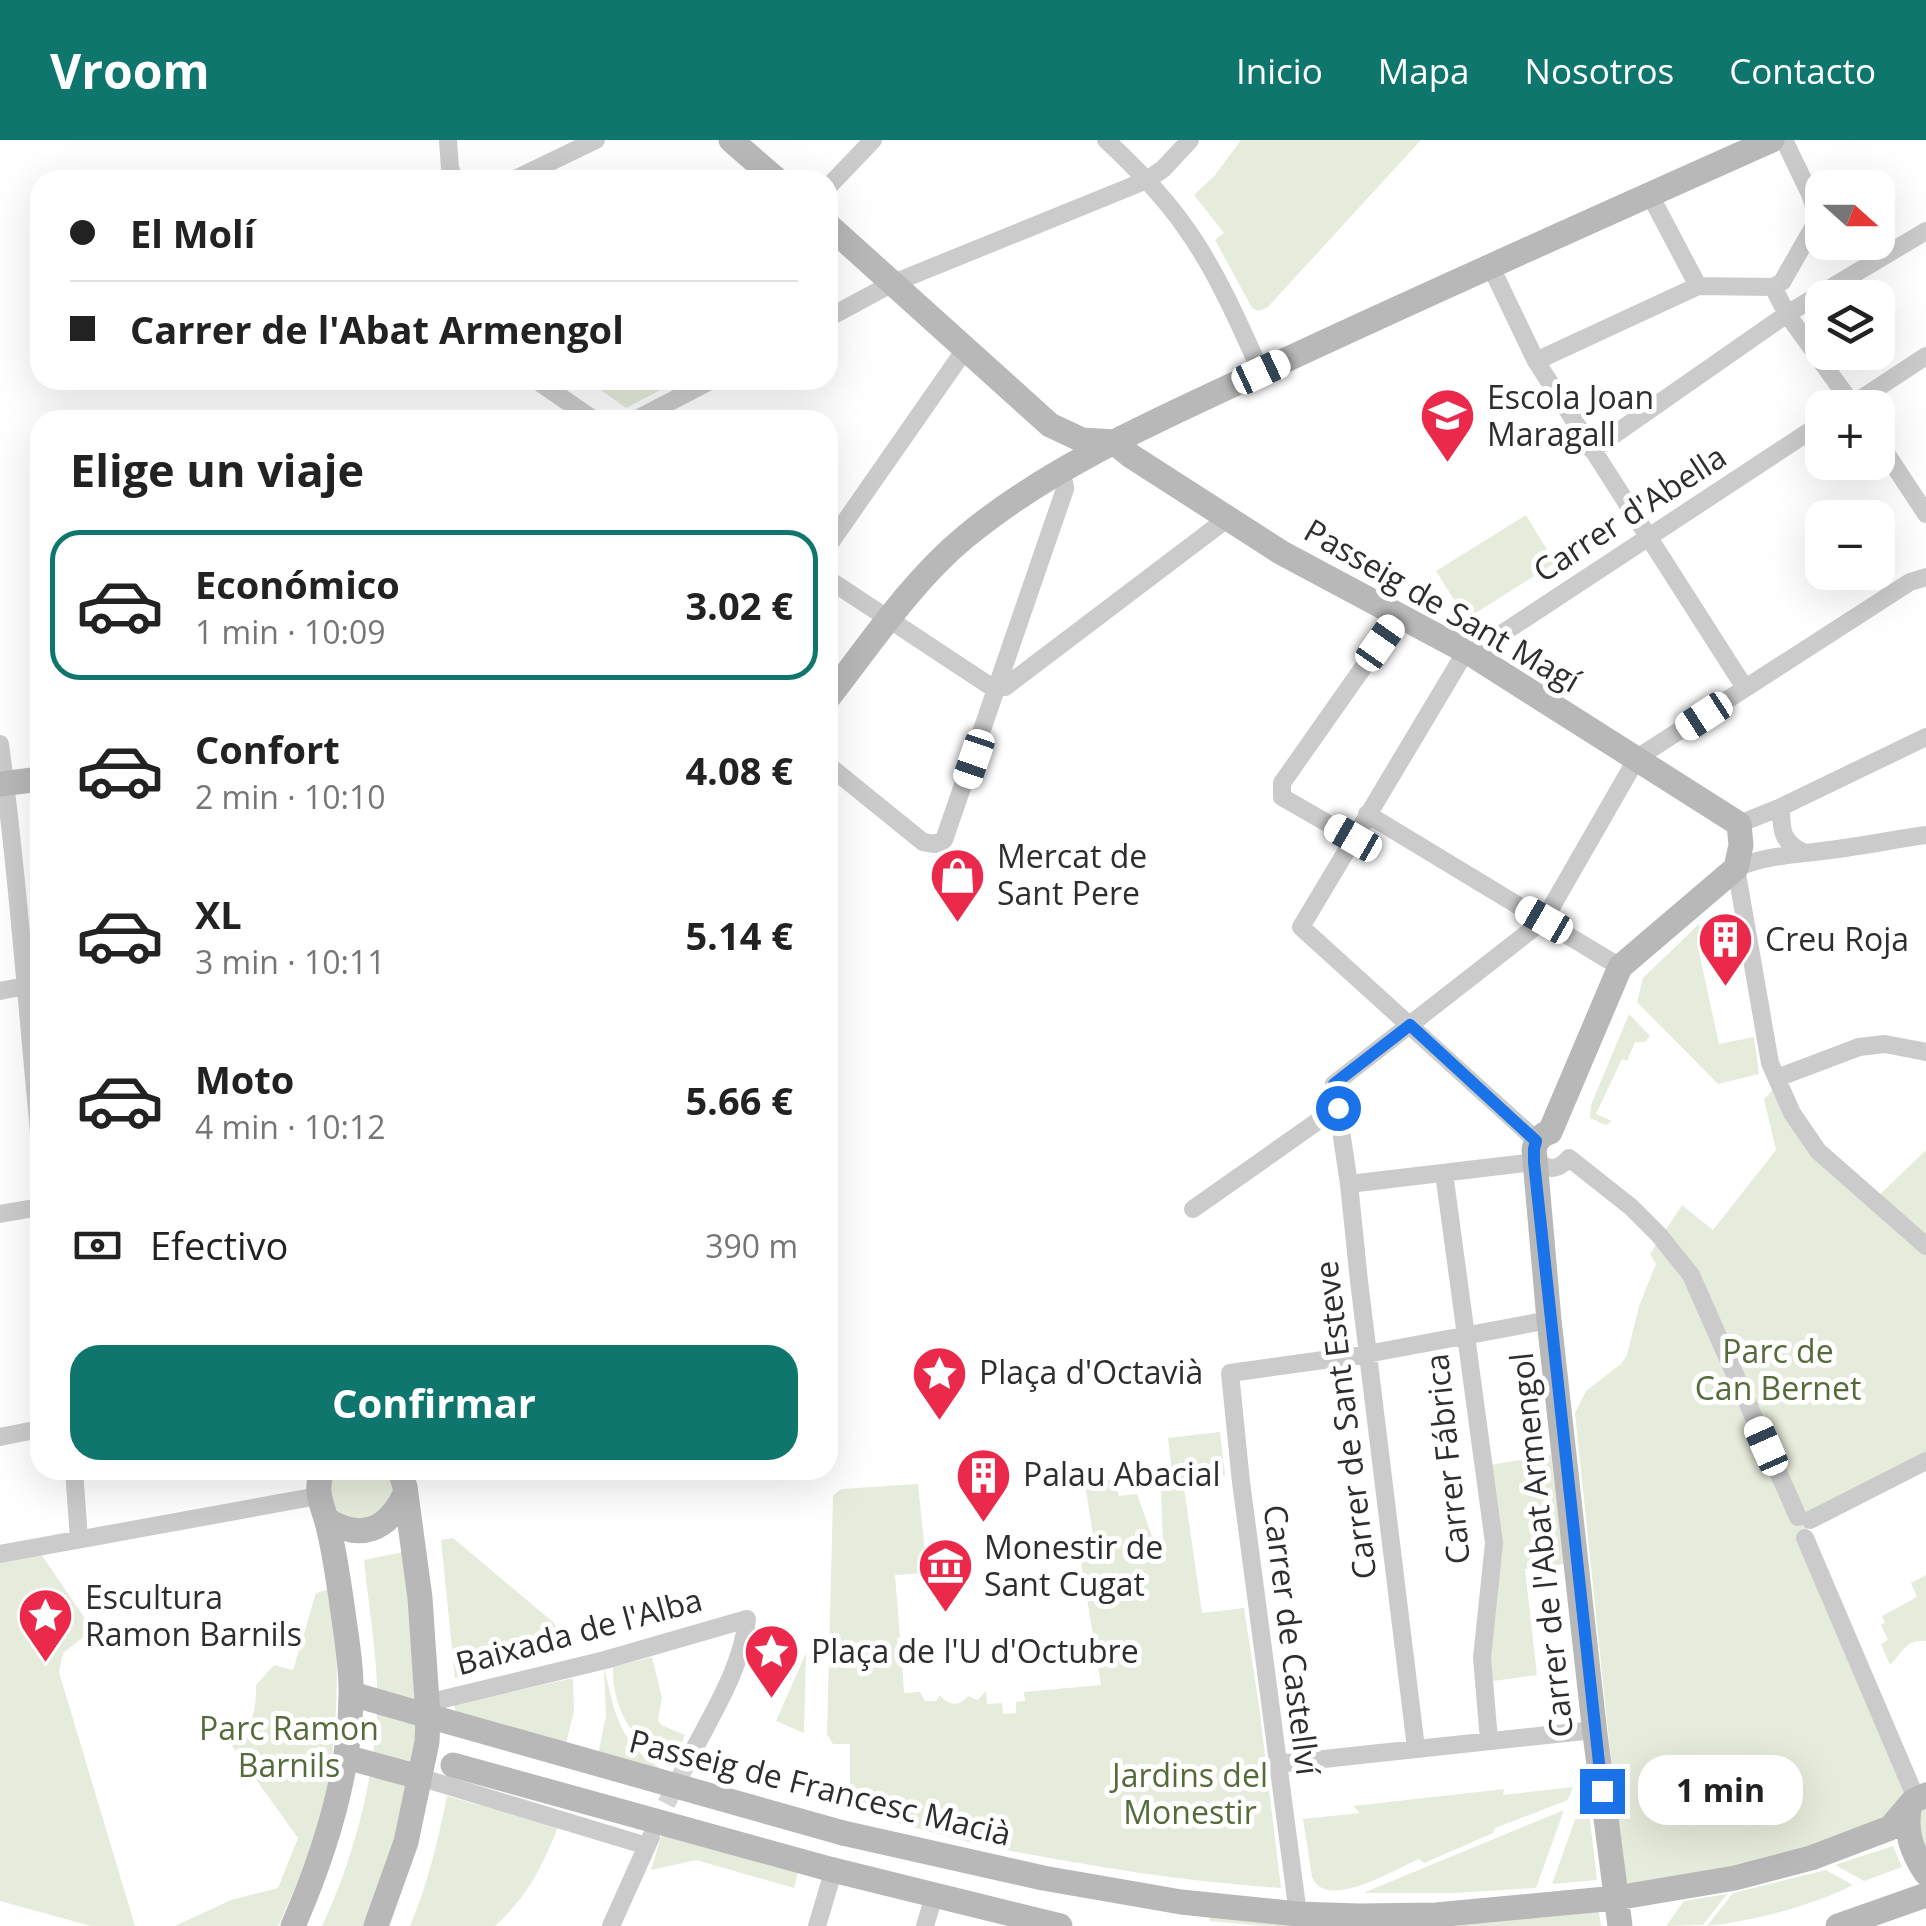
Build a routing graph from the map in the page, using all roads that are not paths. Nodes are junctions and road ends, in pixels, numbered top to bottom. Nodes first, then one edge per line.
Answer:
1 (448, 140) edge
2 (596, 140) edge
3 (731, 140) edge
4 (873, 140) edge
5 (1106, 140) edge
6 (1190, 140) edge
7 (1772, 140) edge
8 (1784, 140) edge
9 (451, 170) edge
10 (534, 170) edge
11 (766, 170) edge
12 (838, 177) edge
13 (1148, 180) junction
14 (1650, 195) junction
15 (1926, 231) edge
16 (838, 234) edge
17 (1491, 267) junction
18 (892, 284) junction
19 (1777, 285) junction
20 (1698, 286) junction
21 (1793, 311) junction
22 (838, 313) edge
23 (966, 348) junction
24 (1926, 356) edge
25 (1536, 361) junction
26 (1261, 372) junction
27 (550, 390) edge
28 (693, 390) edge
29 (1841, 390) edge
30 (1875, 390) edge
31 (580, 410) edge
32 (654, 410) edge
33 (1050, 425) junction
34 (1805, 435) edge
35 (1114, 442) junction
36 (1592, 450) junction
37 (1895, 467) edge
38 (1063, 475) junction
39 (1926, 514) edge
40 (1228, 518) junction
41 (838, 532) edge
42 (1649, 538) junction
43 (1926, 576) edge
44 (838, 586) edge
45 (1400, 615) junction
46 (888, 618) junction
47 (1468, 652) junction
48 (838, 685) edge
49 (998, 688) junction
50 (1745, 688) junction
51 (1926, 738) edge
52 (0, 744) edge
53 (1637, 758) junction
54 (838, 773) edge
55 (30, 780) edge
56 (3, 784) edge
57 (1781, 807) junction
58 (1367, 814) junction
59 (1738, 824) junction
60 (1926, 835) edge
61 (1353, 838) junction
62 (1806, 853) junction
63 (1772, 856) junction
64 (1736, 868) junction
65 (1544, 920) junction
66 (1620, 967) junction
67 (25, 986) junction
68 (0, 991) edge
69 (1410, 1025) junction
70 (30, 1038) edge
71 (1926, 1052) edge
72 (1777, 1078) junction
73 (1338, 1108) junction
74 (1539, 1148) junction
75 (1569, 1158) junction
76 (1444, 1173) junction
77 (1349, 1184) junction
78 (30, 1209) edge
79 (1193, 1209) dead end
80 (0, 1214) edge
81 (1926, 1246) edge
82 (1550, 1320) junction
83 (1465, 1336) junction
84 (1368, 1354) junction
85 (30, 1430) edge
86 (0, 1436) edge
87 (1926, 1462) edge
88 (75, 1480) edge
89 (322, 1480) edge
90 (402, 1483) edge
91 (322, 1508) junction
92 (1804, 1525) junction
93 (79, 1539) junction
94 (0, 1554) edge
95 (352, 1694) junction
96 (428, 1710) junction
97 (1594, 1730) junction
98 (1488, 1740) junction
99 (1416, 1748) junction
100 (346, 1758) junction
101 (688, 1761) tunnel mouth
102 (1277, 1764) junction
103 (419, 1777) junction
104 (1918, 1799) edge
105 (654, 1828) tunnel mouth
106 (647, 1846) junction
107 (1926, 1873) edge
108 (832, 1874) junction
109 (1926, 1895) edge
110 (934, 1896) junction
111 (1616, 1898) junction
112 (1298, 1914) junction
113 (1199, 1915) edge
114 (1849, 1922) edge
115 (1054, 1925) edge
116 (292, 1926) edge
117 (376, 1926) edge
118 (610, 1926) edge
119 (817, 1926) edge
120 (926, 1926) edge
121 (1620, 1926) edge

1 - 9 street
2 - 10 street
3 - 11 street
4 - 12 street
5 - 13 street
6 - 13 street
7 - 14 street
8 - 19 street
13 - 18 street
13 - 26 street
14 - 17 street
14 - 20 street
15 - 21 street
16 - 18 street
17 - 25 street
17 - 26 street
18 - 22 street
18 - 23 street
19 - 20 street
19 - 21 street
20 - 25 street
21 - 29 street
21 - 36 street
23 - 33 street
23 - 41 street
24 - 30 street
25 - 36 street
26 - 35 street
27 - 31 street
28 - 32 street
33 - 35 street
33 - 38 street
34 - 42 street, Carrer d'Abella
35 - 38 street
35 - 40 street, Passeig de Sant Magí
36 - 42 street
37 - 39 street
38 - 46 street
38 - 49 street
40 - 45 street, Passeig de Sant Magí
40 - 49 street
42 - 47 street, Carrer d'Abella
42 - 50 street
43 - 50 street
44 - 46 street
45 - 47 street, Passeig de Sant Magí
45 - 61 street
46 - 48 street
46 - 49 street
47 - 53 street, Passeig de Sant Magí
47 - 58 street
49 - 54 street
50 - 53 street
51 - 57 street
52 - 56 street
53 - 59 street, Passeig de Sant Magí
53 - 65 street
55 - 56 street
56 - 67 street
57 - 59 street
57 - 62 street
58 - 61 street
58 - 65 street
59 - 63 street
59 - 64 street
60 - 62 street
61 - 69 street
62 - 63 street
63 - 64 street
64 - 66 street
64 - 72 street
65 - 66 street
65 - 69 street
66 - 74 street
67 - 68 street
67 - 70 street
69 - 73 street, Carrer de Sant Esteve
69 - 74 street
71 - 72 street
72 - 81 street
73 - 77 street, Carrer de Sant Esteve
73 - 79 street
74 - 75 street
74 - 75 street
74 - 76 street
74 - 82 street, Carrer de l'Abat Armengol
75 - 92 street
76 - 77 street
76 - 83 street, Carrer Fábrica
77 - 84 street, Carrer de Sant Esteve
78 - 80 street
82 - 83 street
82 - 97 street, Carrer de l'Abat Armengol
83 - 84 street
83 - 98 street, Carrer Fábrica
84 - 99 street, Carrer de Sant Esteve
84 - 102 street, Carrer de Castellví
85 - 86 street
87 - 92 street
88 - 93 street
89 - 91 street
90 - 91 street
90 - 96 street
91 - 93 street
91 - 95 street
92 - 104 street
93 - 94 street
95 - 96 street, Passeig de Francesc Macià
95 - 100 street
96 - 101 street, Baixada de l'Alba
96 - 103 street
96 - 113 street, Passeig de Francesc Macià, bridge
97 - 98 street
97 - 111 street, Carrer de l'Abat Armengol
98 - 99 street
99 - 102 street
100 - 103 street
100 - 116 street
102 - 112 street, Carrer de Castellví
103 - 106 street
103 - 108 street, bridge
103 - 117 street
104 - 107 street
104 - 111 street, Passeig de Francesc Macià
105 - 106 street
106 - 118 street
108 - 110 street
108 - 119 street
109 - 114 street
110 - 115 street
110 - 120 street
111 - 112 street, Passeig de Francesc Macià
111 - 121 street, Carrer de l'Abat Armengol
112 - 113 street, Passeig de Francesc Macià

